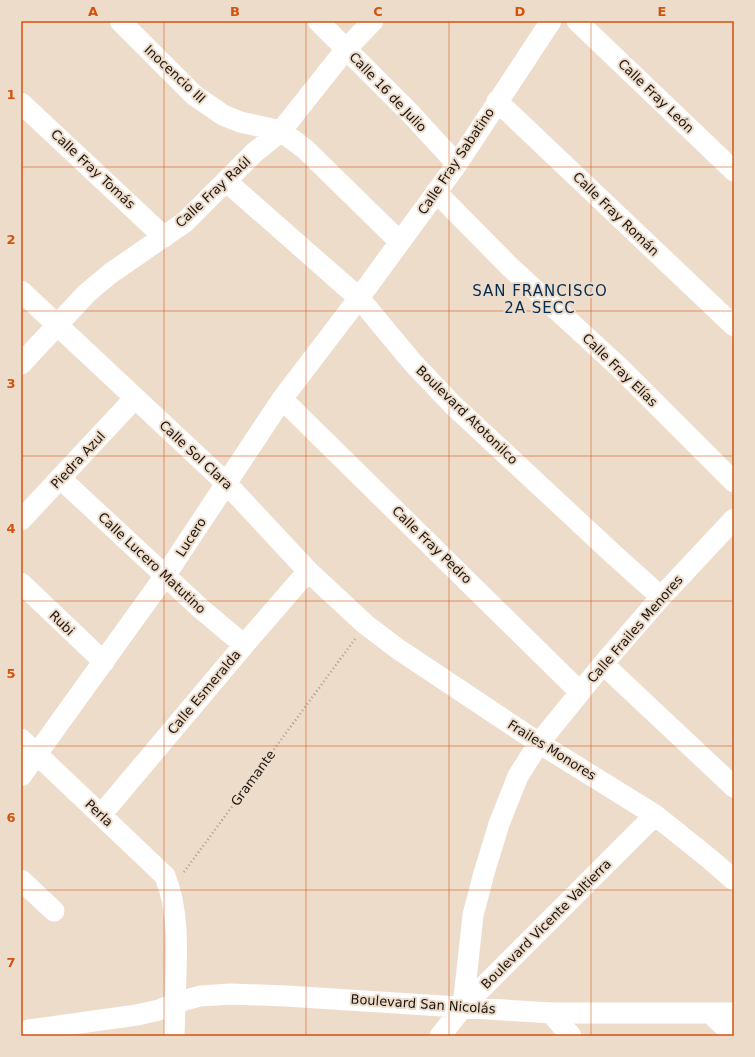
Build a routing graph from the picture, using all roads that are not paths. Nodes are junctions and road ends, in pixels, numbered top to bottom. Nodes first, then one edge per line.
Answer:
1 (120, 21) edge
2 (318, 21) edge
3 (373, 21) edge
4 (551, 21) edge
5 (577, 21) edge
6 (346, 49) junction
7 (497, 101) junction
8 (21, 103) edge
9 (281, 131) junction
10 (457, 164) junction
11 (734, 171) edge
12 (226, 181) junction
13 (436, 192) junction
14 (164, 237) junction
15 (400, 242) junction
16 (21, 291) edge
17 (359, 298) junction
18 (57, 325) junction
19 (734, 326) edge
20 (21, 364) edge
21 (135, 398) junction
22 (282, 399) junction
23 (61, 479) junction
24 (734, 482) edge
25 (226, 483) junction
26 (734, 519) edge
27 (21, 520) edge
28 (308, 571) junction
29 (165, 576) junction
30 (21, 583) edge
31 (661, 596) junction
32 (365, 624) joint
33 (244, 644) junction
34 (104, 662) junction
35 (603, 664) junction
36 (580, 692) junction
37 (21, 739) edge
38 (539, 743) junction
39 (36, 754) junction
40 (21, 776) edge
41 (734, 787) edge
42 (102, 815) junction
43 (655, 815) junction
44 (21, 880) edge
45 (734, 880) edge
46 (54, 911) dead end
47 (175, 1003) junction
48 (463, 1007) junction
49 (551, 1013) junction
50 (710, 1013) junction
51 (734, 1013) edge
52 (28, 1030) edge
53 (174, 1036) edge
54 (440, 1036) edge
55 (571, 1036) edge
56 (734, 1036) edge

1 - 9 street, Inocencio III
2 - 6 street, Calle 16 de Julio
3 - 6 street, Calle Fray Raúl
4 - 7 street, Calle Fray Sabatino
5 - 11 street, Calle Fray León
6 - 9 street, Calle Fray Raúl
6 - 10 street, Calle 16 de Julio
7 - 10 street, Calle Fray Sabatino
7 - 19 street, Calle Fray Román
8 - 14 street, Calle Fray Tomás
9 - 12 street, Calle Fray Raúl
9 - 15 street
10 - 13 street, Calle Fray Sabatino
12 - 14 street, Calle Fray Raúl
12 - 17 street, Boulevard Atotonilco
13 - 15 street, Calle Fray Sabatino
13 - 24 street, Calle Fray Elías
14 - 18 street, Calle Fray Raúl
15 - 17 street, Calle Fray Sabatino
16 - 18 street, Calle Sol Clara
17 - 22 street, Lucero
17 - 31 street, Boulevard Atotonilco
18 - 20 street, Calle Fray Raúl
18 - 21 street, Calle Sol Clara
21 - 23 street, Piedra Azul
21 - 25 street, Calle Sol Clara
22 - 25 street, Lucero
22 - 36 street, Calle Fray Pedro
23 - 27 street, Piedra Azul
23 - 29 street, Calle Lucero Matutino
25 - 28 street, Calle Sol Clara
25 - 29 street, Lucero
26 - 31 street, Calle Frailes Menores
28 - 32 street, Calle Sol Clara
28 - 33 street, Calle Esmeralda
29 - 33 street, Calle Lucero Matutino
29 - 34 street, Lucero
30 - 34 street, Rubi
31 - 35 street, Calle Frailes Menores
32 - 38 street, Frailes Monores
33 - 42 street, Calle Esmeralda
34 - 39 street, Lucero
35 - 36 street, Calle Frailes Menores
35 - 41 street
36 - 38 street, Calle Frailes Menores
37 - 39 street, Perla
38 - 43 street, Frailes Monores
38 - 48 street, Calle Frailes Menores
39 - 40 street, Lucero
39 - 42 street, Perla
42 - 47 street, Perla
43 - 45 street, Frailes Monores
43 - 48 street, Boulevard Vicente Valtierra
44 - 46 street
47 - 48 street, Boulevard San Nicolás
47 - 52 street, Boulevard San Nicolás
47 - 53 street
48 - 49 street, Boulevard San Nicolás
48 - 54 street, Boulevard Vicente Valtierra
49 - 50 street, Boulevard San Nicolás
49 - 55 street
50 - 51 street, Boulevard San Nicolás
50 - 56 street

